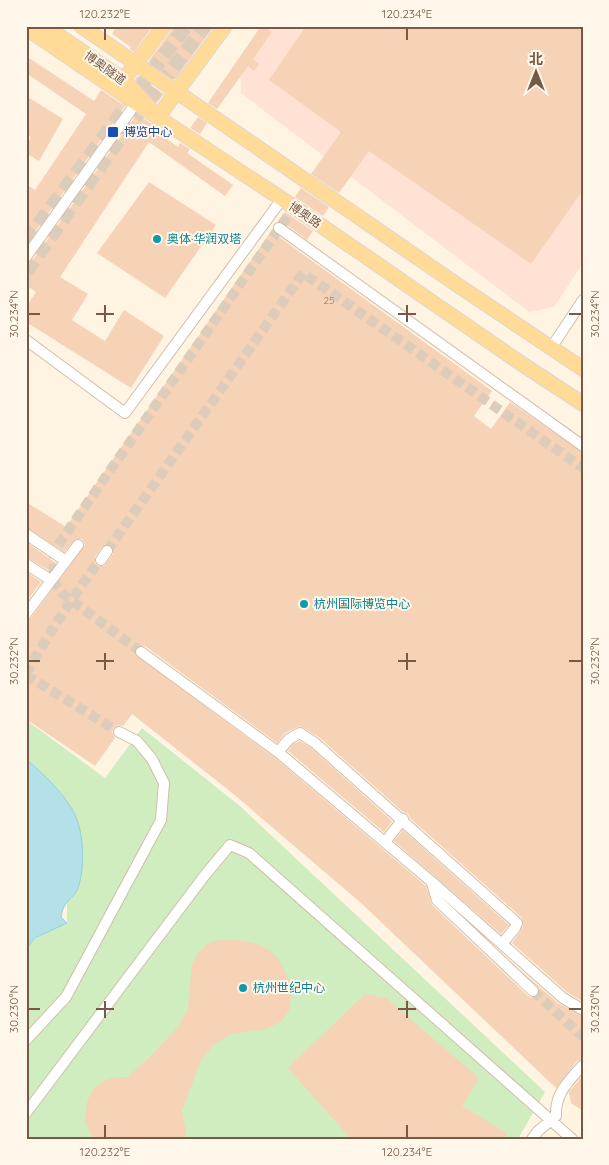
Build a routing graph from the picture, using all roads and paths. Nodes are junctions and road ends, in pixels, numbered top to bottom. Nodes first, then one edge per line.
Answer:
1 (45, 26) edge
2 (81, 26) edge
3 (164, 26) edge
4 (225, 26) edge
5 (26, 28) edge
6 (137, 64) junction
7 (120, 85) junction
8 (176, 92) junction
9 (136, 104) junction
10 (158, 117) junction
11 (282, 199) junction
12 (279, 228) dead end
13 (26, 257) edge
14 (583, 300) edge
15 (26, 340) edge
16 (551, 348) junction
17 (583, 369) edge
18 (583, 404) edge
19 (583, 446) edge
20 (26, 534) edge
21 (78, 545) dead end
22 (66, 561) junction
23 (26, 564) edge
24 (51, 580) junction
25 (26, 614) edge
26 (141, 652) tunnel mouth
27 (119, 732) tunnel mouth
28 (278, 752) junction
29 (403, 819) junction
30 (384, 842) junction
31 (432, 882) junction
32 (502, 944) junction
33 (532, 991) tunnel mouth
34 (583, 1010) edge
35 (26, 1040) edge
36 (582, 1066) edge
37 (26, 1113) edge
38 (550, 1120) junction
39 (532, 1139) edge
40 (572, 1139) edge

1 - 7 main road, 博奥隧道
2 - 6 main road
3 - 6 main road
4 - 8 main road
5 - 7 main road, 博奥路
6 - 7 main road
6 - 8 main road
7 - 9 main road, 博奥路
7 - 10 main road, 博奥隧道
8 - 10 main road
8 - 16 main road
9 - 10 main road, 博奥路
9 - 13 street
10 - 11 main road, 博奥路
11 - 15 street
11 - 18 main road, 博奥路
12 - 19 street
14 - 16 street
16 - 17 main road
20 - 22 street
21 - 22 street
22 - 24 street
23 - 24 street
24 - 25 street
26 - 28 street
27 - 35 street
28 - 29 street
28 - 30 street
29 - 30 street
29 - 32 street
30 - 31 street
31 - 32 street
31 - 33 street
32 - 34 street
36 - 38 street
37 - 38 street
38 - 39 street
38 - 40 street

